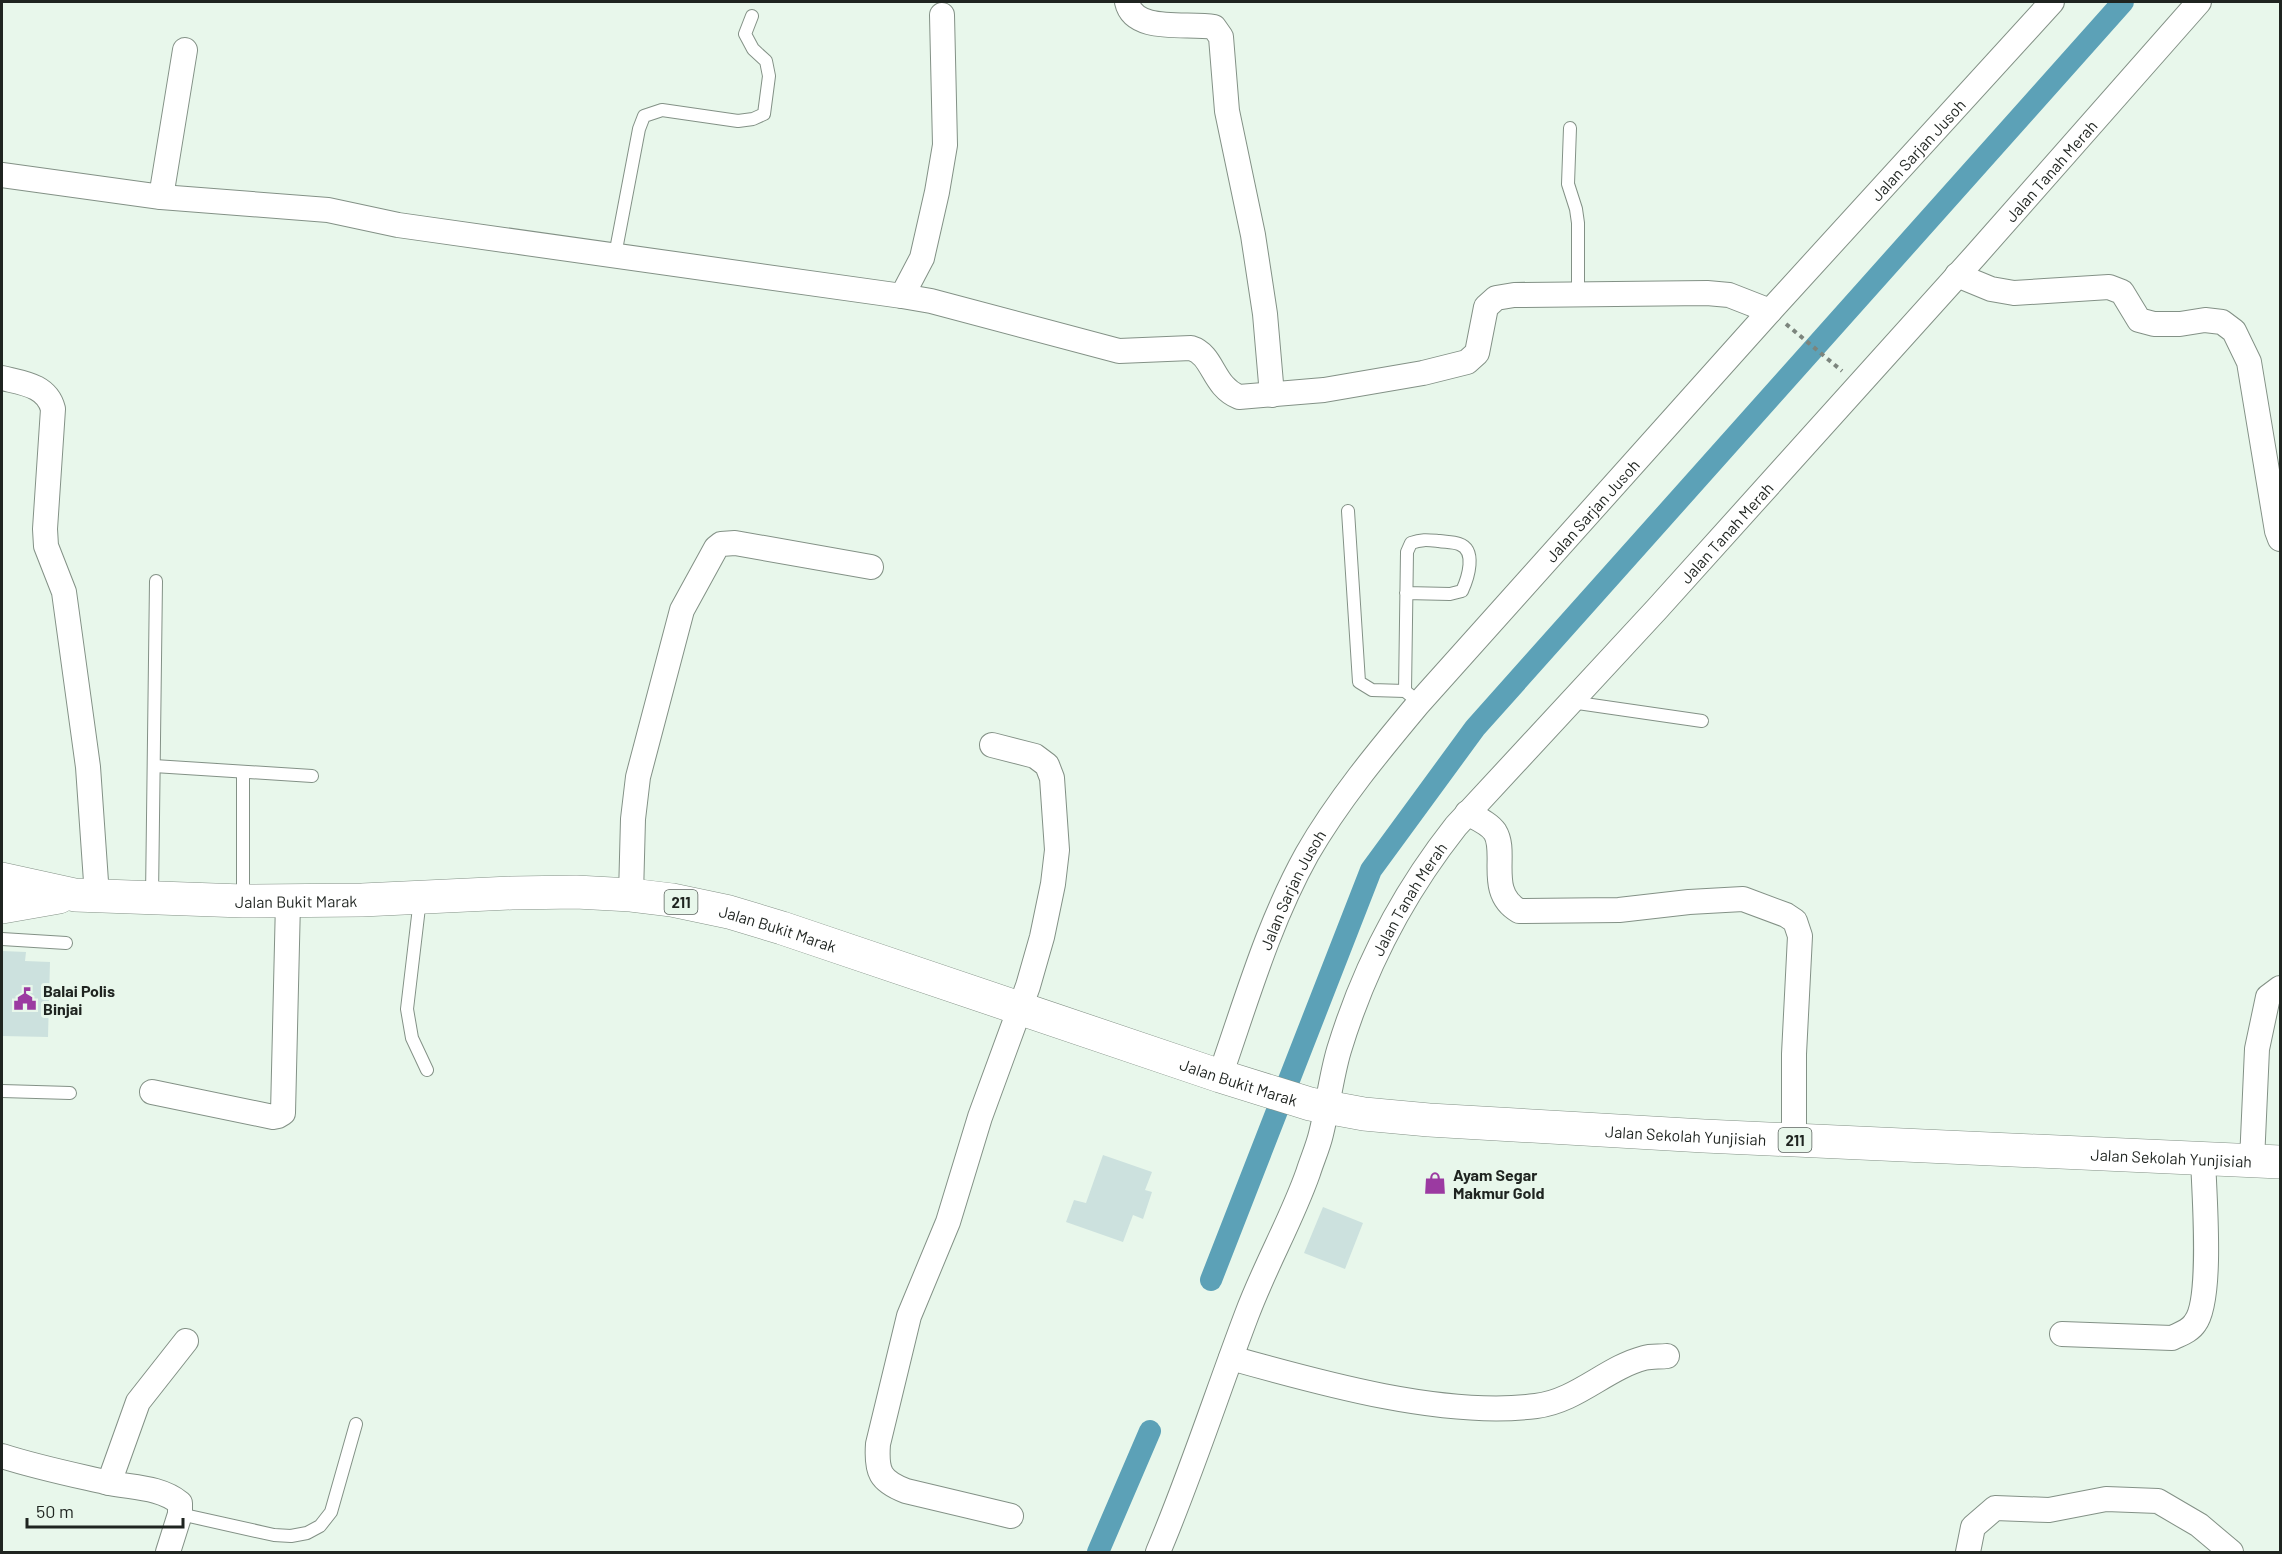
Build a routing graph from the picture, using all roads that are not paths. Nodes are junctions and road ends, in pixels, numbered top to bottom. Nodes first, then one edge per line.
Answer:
1 (1127, 2) edge
2 (2052, 2) edge
3 (2199, 2) edge
4 (942, 15) dead end
5 (752, 16) dead end
6 (185, 50) dead end
7 (1570, 128) dead end
8 (2, 175) edge
9 (160, 197) junction
10 (615, 255) junction
11 (1957, 275) junction
12 (1578, 294) junction
13 (902, 296) junction
14 (1778, 318) junction
15 (2, 378) edge
16 (1272, 395) junction
17 (1348, 511) dead end
18 (2280, 539) edge
19 (871, 567) dead end
20 (156, 580) dead end
21 (1406, 593) junction
22 (1412, 697) junction
23 (1571, 702) junction
24 (1702, 721) dead end
25 (992, 745) dead end
26 (154, 766) junction
27 (243, 771) junction
28 (312, 776) dead end
29 (1467, 813) junction
30 (2, 879) edge
31 (631, 895) junction
32 (86, 896) junction
33 (420, 897) junction
34 (152, 898) junction
35 (243, 901) junction
36 (288, 902) junction
37 (2, 907) edge
38 (2, 939) edge
39 (66, 944) dead end
40 (2280, 988) edge
41 (1020, 1008) junction
42 (427, 1070) dead end
43 (1228, 1079) junction
44 (2, 1091) edge
45 (152, 1092) dead end
46 (70, 1093) dead end
47 (1319, 1106) junction
48 (1794, 1140) junction
49 (2203, 1159) junction
50 (2266, 1161) edge
51 (2062, 1334) dead end
52 (186, 1341) dead end
53 (1667, 1356) dead end
54 (1230, 1358) junction
55 (356, 1424) dead end
56 (2, 1455) edge
57 (109, 1483) junction
58 (180, 1514) junction
59 (1011, 1516) dead end
60 (168, 1552) edge
61 (1158, 1552) edge
62 (1968, 1552) edge
63 (2231, 1552) edge

1 - 16 street
2 - 14 street, Jalan Sarjan Jusoh
3 - 11 street, Jalan Tanah Merah
4 - 13 street
5 - 10 lane
6 - 9 street
7 - 12 lane
8 - 9 street
9 - 10 street
10 - 13 street
11 - 18 street
11 - 23 street, Jalan Tanah Merah
12 - 14 street
12 - 16 street
13 - 16 street
14 - 22 street, Jalan Sarjan Jusoh
15 - 32 street
17 - 22 lane
19 - 31 street
20 - 26 lane
21 - 21 lane
21 - 22 lane
22 - 43 street, Jalan Sarjan Jusoh
23 - 24 lane
23 - 29 street, Jalan Tanah Merah
25 - 41 street
26 - 27 lane
26 - 34 lane
27 - 28 lane
27 - 35 lane
29 - 47 street, Jalan Tanah Merah
29 - 48 street
30 - 32 main road, Jalan Bukit Marak / 211
31 - 33 main road, Jalan Bukit Marak / 211
31 - 41 main road, Jalan Bukit Marak / 211
32 - 34 main road, Jalan Bukit Marak / 211
32 - 37 main road, Jalan Bukit Marak / 211
33 - 36 main road, Jalan Bukit Marak / 211
33 - 42 lane
34 - 35 main road, Jalan Bukit Marak / 211
35 - 36 main road, Jalan Bukit Marak / 211
36 - 45 street
38 - 39 lane
40 - 50 street
41 - 43 main road, Jalan Bukit Marak / 211
41 - 59 street
43 - 47 main road, Jalan Bukit Marak / 211
44 - 46 lane
47 - 48 main road, Jalan Sekolah Yunjisiah / 211
47 - 54 street, Jalan Tanah Merah
48 - 49 main road, Jalan Sekolah Yunjisiah / 211
49 - 50 main road, Jalan Sekolah Yunjisiah / 211
49 - 51 street
52 - 57 street
53 - 54 street
54 - 61 street, Jalan Tanah Merah
55 - 58 lane
56 - 57 street
57 - 58 street
58 - 60 street
62 - 63 street

